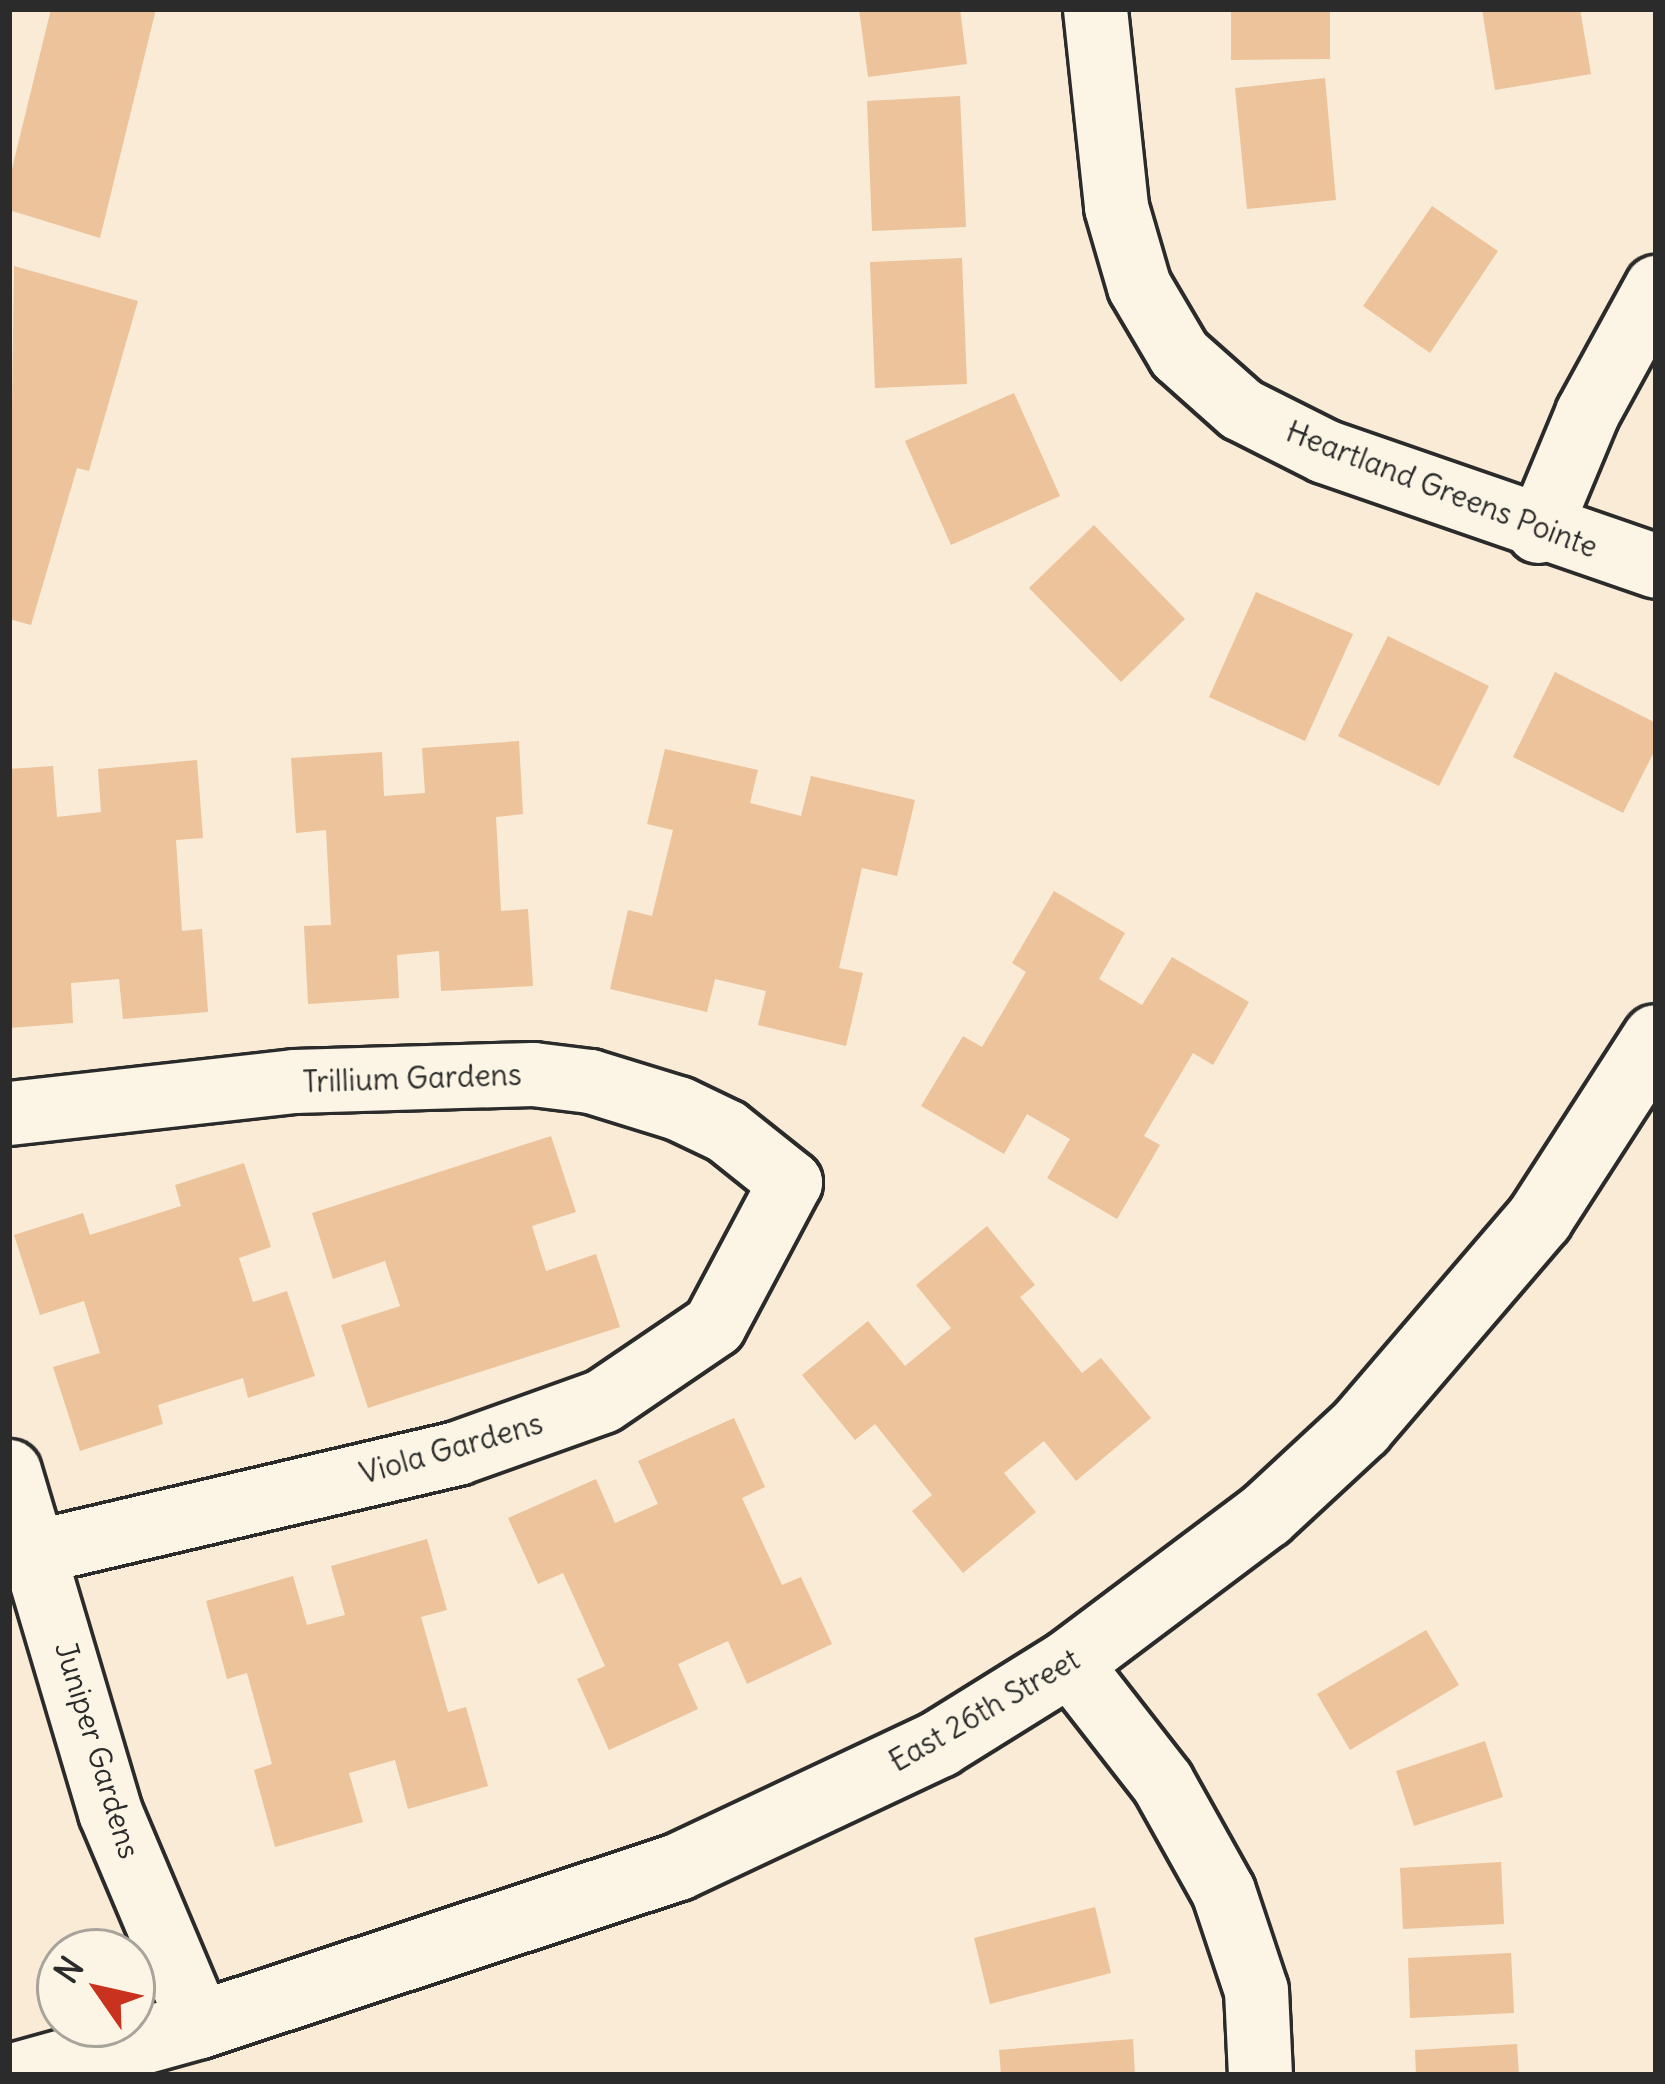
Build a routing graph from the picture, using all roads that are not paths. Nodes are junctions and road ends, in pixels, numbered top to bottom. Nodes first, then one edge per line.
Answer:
1 (1095, 9) edge
2 (1656, 287) edge
3 (1538, 531) junction
4 (1656, 566) edge
5 (1656, 1038) edge
6 (9, 1113) edge
7 (790, 1182) joint
8 (9, 1471) edge
9 (24, 1554) edge
10 (1069, 1663) junction
11 (200, 2025) junction
12 (20, 2075) edge
13 (1260, 2075) edge

1 - 3 street, Heartland Greens Pointe
2 - 3 street
3 - 4 street, Heartland Greens Pointe
5 - 10 street, East 26th Street
6 - 7 street, Trillium Gardens
7 - 9 street, Viola Gardens
8 - 9 street, Juniper Gardens
9 - 11 street, Juniper Gardens
10 - 11 street, East 26th Street
10 - 13 street
11 - 12 street, East 26th Street

